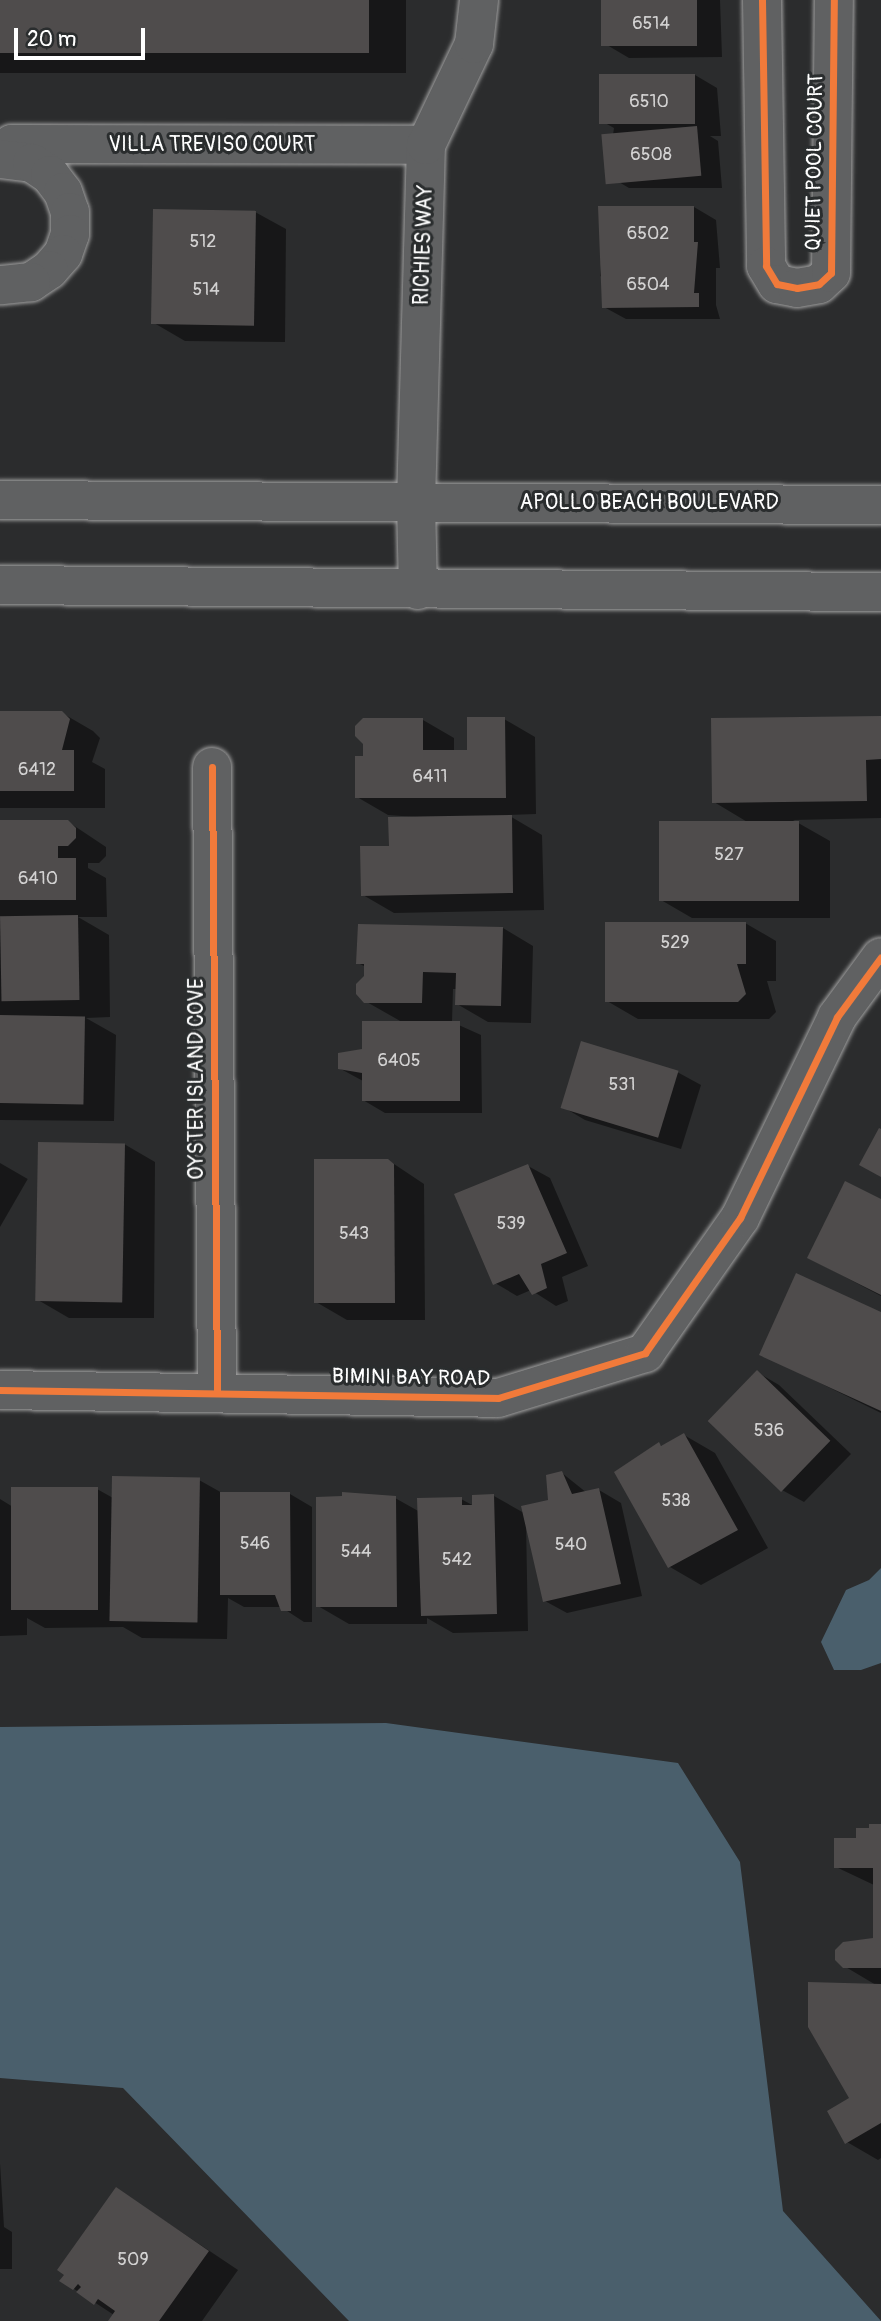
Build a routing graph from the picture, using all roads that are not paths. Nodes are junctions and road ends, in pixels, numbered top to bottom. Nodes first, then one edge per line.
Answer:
1 (479, 0) edge
2 (762, 0) edge
3 (834, 0) edge
4 (426, 145) junction
5 (0, 153) edge
6 (0, 159) edge
7 (0, 285) edge
8 (0, 500) edge
9 (416, 502) junction
10 (881, 505) edge
11 (0, 585) edge
12 (418, 590) junction
13 (881, 592) edge
14 (212, 767) dead end
15 (881, 957) edge
16 (0, 1390) edge
17 (217, 1391) junction

1 - 4 street, RICHIES WAY
2 - 3 street, QUIET POOL COURT
4 - 5 street, VILLA TREVISO COURT
4 - 9 street, RICHIES WAY
6 - 7 street
8 - 9 street, APOLLO BEACH BOULEVARD
9 - 10 street, APOLLO BEACH BOULEVARD
9 - 12 street
11 - 12 street
12 - 13 street
14 - 17 street, OYSTER ISLAND COVE
15 - 17 street, BIMINI BAY ROAD
16 - 17 street, BIMINI BAY ROAD

